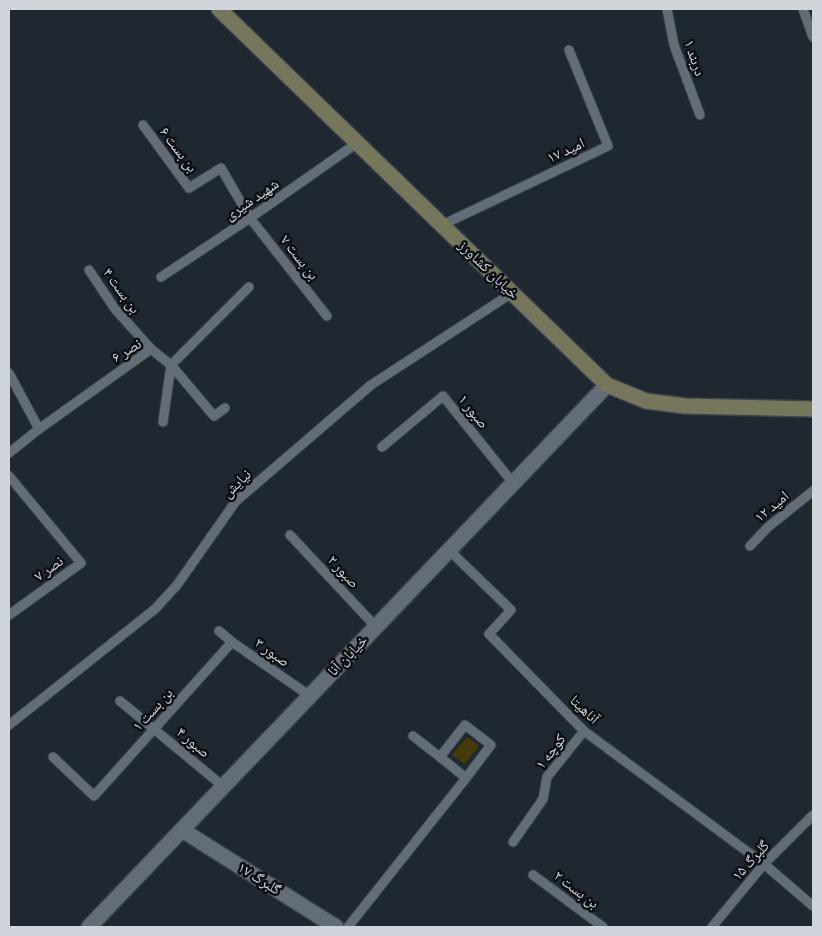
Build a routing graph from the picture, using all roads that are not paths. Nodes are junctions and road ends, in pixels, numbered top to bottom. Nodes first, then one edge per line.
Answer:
1 (219, 9) edge
2 (667, 9) edge
3 (804, 9) edge
4 (813, 37) edge
5 (569, 50) dead end
6 (700, 115) dead end
7 (143, 125) dead end
8 (357, 143) junction
9 (250, 218) junction
10 (442, 225) junction
11 (89, 270) dead end
12 (161, 277) dead end
13 (249, 287) dead end
14 (512, 293) junction
15 (327, 316) dead end
16 (151, 350) junction
17 (171, 365) junction
18 (9, 373) edge
19 (607, 385) junction
20 (225, 408) dead end
21 (813, 409) edge
22 (163, 422) dead end
23 (39, 429) junction
24 (382, 447) dead end
25 (9, 453) edge
26 (9, 476) edge
27 (513, 483) junction
28 (813, 491) edge
29 (290, 535) dead end
30 (750, 546) dead end
31 (449, 550) junction
32 (9, 616) edge
33 (376, 627) junction
34 (219, 630) dead end
35 (232, 642) junction
36 (310, 696) junction
37 (120, 701) dead end
38 (9, 725) edge
39 (154, 729) junction
40 (584, 731) junction
41 (413, 736) dead end
42 (53, 757) dead end
43 (440, 757) junction
44 (466, 778) junction
45 (224, 787) junction
46 (813, 815) edge
47 (182, 830) junction
48 (513, 842) dead end
49 (764, 864) junction
50 (533, 875) dead end
51 (813, 906) edge
52 (89, 927) edge
53 (336, 927) edge
54 (348, 927) edge
55 (603, 927) edge
56 (712, 927) edge

1 - 8 main road, خیابان کشاورز
2 - 6 lane, دربند ۱
3 - 4 lane
5 - 10 lane, امید ۱۷
7 - 9 lane, بن بست ۶
8 - 9 lane, شهید شیری
8 - 10 main road, خیابان کشاورز
9 - 12 lane, شهید شیری
9 - 15 lane, بن بست ۷
10 - 14 main road, خیابان کشاورز
11 - 16 lane, بن بست ۴
13 - 17 lane
14 - 19 main road, خیابان کشاورز
14 - 38 lane, نیایش
16 - 17 lane, نصر ۶
16 - 23 lane, نصر ۶
17 - 20 lane, نصر ۶
17 - 22 lane
18 - 23 lane
19 - 21 main road, خیابان کشاورز
19 - 27 street, خیابان آنا
23 - 25 lane, نصر ۶
24 - 27 lane, صبور ۱
26 - 32 lane, نصر ۷
27 - 31 street, خیابان آنا
28 - 30 lane, امید ۱۲
29 - 33 lane, صبور ۲
31 - 33 street, خیابان آنا
31 - 40 lane, آناهیتا
33 - 36 street, خیابان آنا
34 - 35 lane, صبور ۳
35 - 36 lane, صبور ۳
35 - 39 lane, بن بست ۱
36 - 45 street, خیابان آنا
37 - 39 lane, صبور ۴
39 - 42 lane, بن بست ۱
39 - 45 lane, صبور ۴
40 - 48 lane, کوچه ۱
40 - 49 lane, آناهیتا
41 - 43 lane
43 - 44 lane
43 - 44 lane
44 - 54 lane
45 - 47 street, خیابان آنا
46 - 49 lane, گلبرگ ۱۵
47 - 52 street, خیابان آنا
47 - 53 street, گلبرگ ۱۷
49 - 51 lane
49 - 56 lane, گلبرگ ۱۵
50 - 55 lane, بن بست ۲

